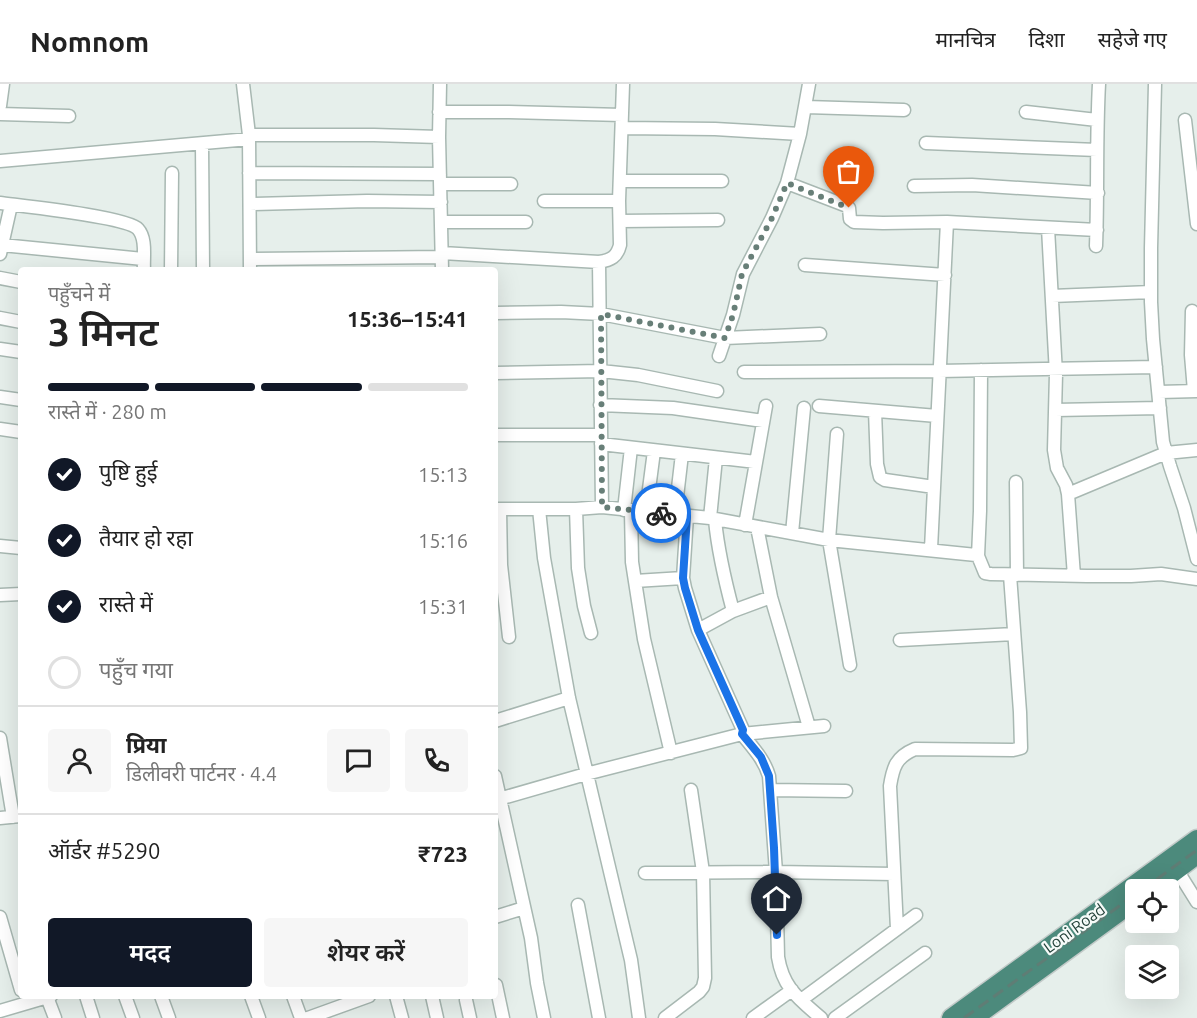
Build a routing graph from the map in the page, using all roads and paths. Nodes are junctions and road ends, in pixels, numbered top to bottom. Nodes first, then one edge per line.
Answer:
1 (3, 84) edge
2 (243, 84) edge
3 (440, 84) edge
4 (623, 84) edge
5 (809, 84) edge
6 (1099, 84) edge
7 (1155, 84) edge
8 (0, 106) edge
9 (806, 108) junction
10 (903, 110) dead end
11 (439, 112) junction
12 (1026, 112) dead end
13 (0, 114) edge
14 (69, 116) dead end
15 (1097, 120) junction
16 (1185, 120) dead end
17 (622, 121) junction
18 (800, 134) junction
19 (249, 137) junction
20 (439, 137) junction
21 (926, 143) dead end
22 (202, 144) junction
23 (1096, 150) junction
24 (0, 161) edge
25 (172, 173) dead end
26 (249, 173) junction
27 (440, 179) junction
28 (620, 180) junction
29 (722, 181) dead end
30 (787, 183) junction
31 (511, 184) dead end
32 (914, 186) dead end
33 (1098, 194) junction
34 (544, 201) dead end
35 (619, 201) junction
36 (441, 202) junction
37 (5, 204) edge
38 (250, 204) junction
39 (718, 220) dead end
40 (620, 221) junction
41 (441, 222) junction
42 (526, 222) dead end
43 (947, 222) junction
44 (1197, 224) edge
45 (1048, 228) junction
46 (1097, 230) junction
47 (1096, 246) dead end
48 (1, 250) edge
49 (442, 255) junction
50 (599, 262) junction
51 (250, 264) edge
52 (144, 265) edge
53 (805, 265) dead end
54 (171, 267) edge
55 (203, 267) edge
56 (441, 267) edge
57 (945, 275) junction
58 (0, 278) edge
59 (18, 281) edge
60 (1151, 292) junction
61 (1052, 296) junction
62 (1192, 311) dead end
63 (498, 313) edge
64 (601, 314) junction
65 (0, 318) edge
66 (18, 321) edge
67 (820, 334) dead end
68 (725, 338) junction
69 (0, 349) edge
70 (18, 351) edge
71 (719, 356) dead end
72 (1156, 367) junction
73 (1056, 368) junction
74 (981, 370) junction
75 (601, 371) junction
76 (939, 371) junction
77 (744, 372) dead end
78 (498, 373) edge
79 (717, 391) dead end
80 (1196, 391) edge
81 (1159, 392) junction
82 (0, 397) edge
83 (18, 400) edge
84 (600, 405) junction
85 (766, 406) dead end
86 (819, 406) dead end
87 (804, 408) dead end
88 (1160, 408) junction
89 (1055, 410) junction
90 (875, 411) junction
91 (937, 416) junction
92 (763, 421) junction
93 (0, 429) edge
94 (18, 432) edge
95 (837, 434) dead end
96 (498, 435) edge
97 (601, 440) junction
98 (631, 448) junction
99 (1197, 450) edge
100 (654, 451) junction
101 (1166, 453) junction
102 (682, 454) junction
103 (716, 458) junction
104 (756, 462) junction
105 (1016, 482) dead end
106 (934, 487) junction
107 (1068, 495) junction
108 (602, 507) junction
109 (1197, 507) edge
110 (1184, 508) junction
111 (498, 509) edge
112 (539, 509) junction
113 (576, 509) junction
114 (627, 510) junction
115 (646, 512) junction
116 (681, 515) junction
117 (713, 519) junction
118 (498, 523) edge
119 (751, 526) junction
120 (792, 533) junction
121 (829, 540) junction
122 (0, 546) edge
123 (18, 548) edge
124 (931, 549) junction
125 (978, 556) junction
126 (1197, 559) edge
127 (1013, 575) junction
128 (1074, 576) junction
129 (683, 578) junction
130 (1197, 579) edge
131 (635, 581) junction
132 (18, 594) edge
133 (0, 595) edge
134 (771, 597) junction
135 (733, 611) junction
136 (698, 630) junction
137 (591, 633) dead end
138 (1014, 634) junction
139 (509, 637) dead end
140 (900, 640) dead end
141 (850, 664) dead end
142 (569, 698) junction
143 (498, 720) edge
144 (824, 726) dead end
145 (809, 727) junction
146 (742, 734) junction
147 (0, 738) edge
148 (1, 752) edge
149 (671, 753) junction
150 (586, 774) junction
151 (691, 790) dead end
152 (771, 790) junction
153 (846, 791) dead end
154 (498, 793) edge
155 (499, 799) junction
156 (17, 816) edge
157 (0, 819) edge
158 (1197, 839) edge
159 (1197, 855) edge
160 (1177, 870) junction
161 (703, 872) junction
162 (776, 872) junction
163 (645, 873) dead end
164 (894, 874) junction
165 (1165, 879) edge
166 (1197, 902) edge
167 (578, 905) dead end
168 (524, 908) junction
169 (1125, 908) edge
170 (916, 915) dead end
171 (498, 916) edge
172 (0, 917) edge
173 (897, 929) junction
174 (925, 953) dead end
175 (18, 980) edge
176 (792, 990) junction
177 (498, 995) edge
178 (50, 999) edge
179 (87, 999) edge
180 (126, 999) edge
181 (162, 999) edge
182 (252, 999) edge
183 (294, 999) edge
184 (361, 999) edge
185 (397, 999) edge
186 (433, 999) edge
187 (24, 1000) edge
188 (466, 1000) dead end
189 (801, 1000) junction
190 (0, 1011) edge
191 (55, 1018) edge
192 (93, 1018) edge
193 (133, 1018) edge
194 (169, 1018) edge
195 (259, 1018) edge
196 (301, 1018) edge
197 (308, 1018) edge
198 (402, 1018) edge
199 (437, 1018) edge
200 (470, 1018) edge
201 (503, 1018) edge
202 (544, 1018) edge
203 (599, 1018) edge
204 (639, 1018) edge
205 (665, 1018) edge
206 (753, 1018) edge
207 (821, 1018) edge
208 (835, 1018) edge
209 (951, 1018) edge
210 (974, 1018) edge

1 - 8 street
2 - 19 street
3 - 11 street
4 - 17 street
5 - 9 street
6 - 15 street
7 - 60 street
9 - 10 street
9 - 18 street
11 - 17 street
11 - 20 street
12 - 15 street
13 - 14 street
15 - 23 street
16 - 44 street
17 - 18 street
17 - 28 street
18 - 30 street
19 - 20 street
19 - 22 street
19 - 26 street
20 - 27 street
21 - 23 street
22 - 24 street
22 - 55 street
23 - 33 street
25 - 54 street
26 - 27 street
26 - 38 street
27 - 31 street
27 - 36 street
28 - 29 street
28 - 35 street
30 - 43 street
30 - 68 street
32 - 33 street
33 - 46 street
34 - 35 street
35 - 40 street
36 - 38 street
36 - 41 street
37 - 48 street
37 - 52 street
38 - 51 street
39 - 40 street
40 - 50 street
41 - 42 street
41 - 49 street
43 - 45 street
43 - 57 street
45 - 46 street
45 - 61 street
46 - 47 street
48 - 52 street
49 - 50 street
49 - 51 street
49 - 56 street
50 - 64 street
53 - 57 street
57 - 76 street
58 - 59 street
60 - 61 street
60 - 72 street
61 - 73 street
62 - 80 street
63 - 64 street
64 - 68 street
64 - 75 street
65 - 66 street
67 - 68 street
68 - 71 street
69 - 70 street
72 - 73 street
72 - 81 street
73 - 74 street
73 - 89 street
74 - 76 street
74 - 125 street
75 - 78 street
75 - 79 street
75 - 84 street
76 - 77 street
76 - 91 street
80 - 81 street
81 - 88 street
82 - 83 street
84 - 92 street
84 - 97 street
85 - 92 street
86 - 90 street
87 - 120 street
88 - 89 street
88 - 101 street
89 - 107 street
90 - 91 street
90 - 106 street
91 - 106 street
92 - 104 street
93 - 94 street
95 - 121 street
96 - 97 street
97 - 98 street
97 - 108 street
98 - 100 street
98 - 114 street
99 - 101 street
100 - 102 street
100 - 115 street
101 - 107 street
101 - 110 street
102 - 103 street
102 - 116 street
103 - 104 street
103 - 117 street
104 - 119 street
105 - 127 street
106 - 124 street
107 - 128 street
108 - 113 street
108 - 114 street
109 - 110 street
110 - 126 street
111 - 112 street
112 - 113 street
112 - 142 street
113 - 137 street
114 - 115 street
114 - 131 street
115 - 116 street
116 - 117 street
116 - 129 street
117 - 119 street
117 - 135 street
118 - 139 street
119 - 120 street
119 - 134 street
120 - 121 street
121 - 124 street
121 - 141 street
122 - 123 street
124 - 125 street
125 - 127 street
127 - 128 street
127 - 138 street
128 - 130 street
129 - 131 street
129 - 136 street
131 - 149 street
132 - 133 street
134 - 135 street
134 - 145 street
135 - 136 street
136 - 146 street
138 - 140 street
138 - 164 street
142 - 143 street
142 - 150 street
144 - 145 street
145 - 146 street
146 - 149 street
146 - 152 street
147 - 148 street
148 - 156 street
149 - 150 street
150 - 155 street
150 - 204 street
151 - 161 street
152 - 153 street
152 - 162 street
154 - 155 street
155 - 168 street
156 - 157 street
158 - 209 highway, Loni Road
159 - 160 highway
160 - 165 highway
160 - 166 street
161 - 162 street
161 - 163 street
161 - 205 street
162 - 164 street
162 - 176 street
164 - 173 street
167 - 203 street
168 - 171 street
168 - 202 street
169 - 210 highway, Loni Road
170 - 173 street
172 - 175 street
173 - 189 street
174 - 208 street
176 - 189 street
176 - 206 street
177 - 201 street
178 - 191 street
179 - 192 street
180 - 193 street
181 - 194 street
182 - 195 street
183 - 196 street
184 - 197 street
185 - 198 street
186 - 199 street
187 - 190 street
188 - 200 street
189 - 207 street

